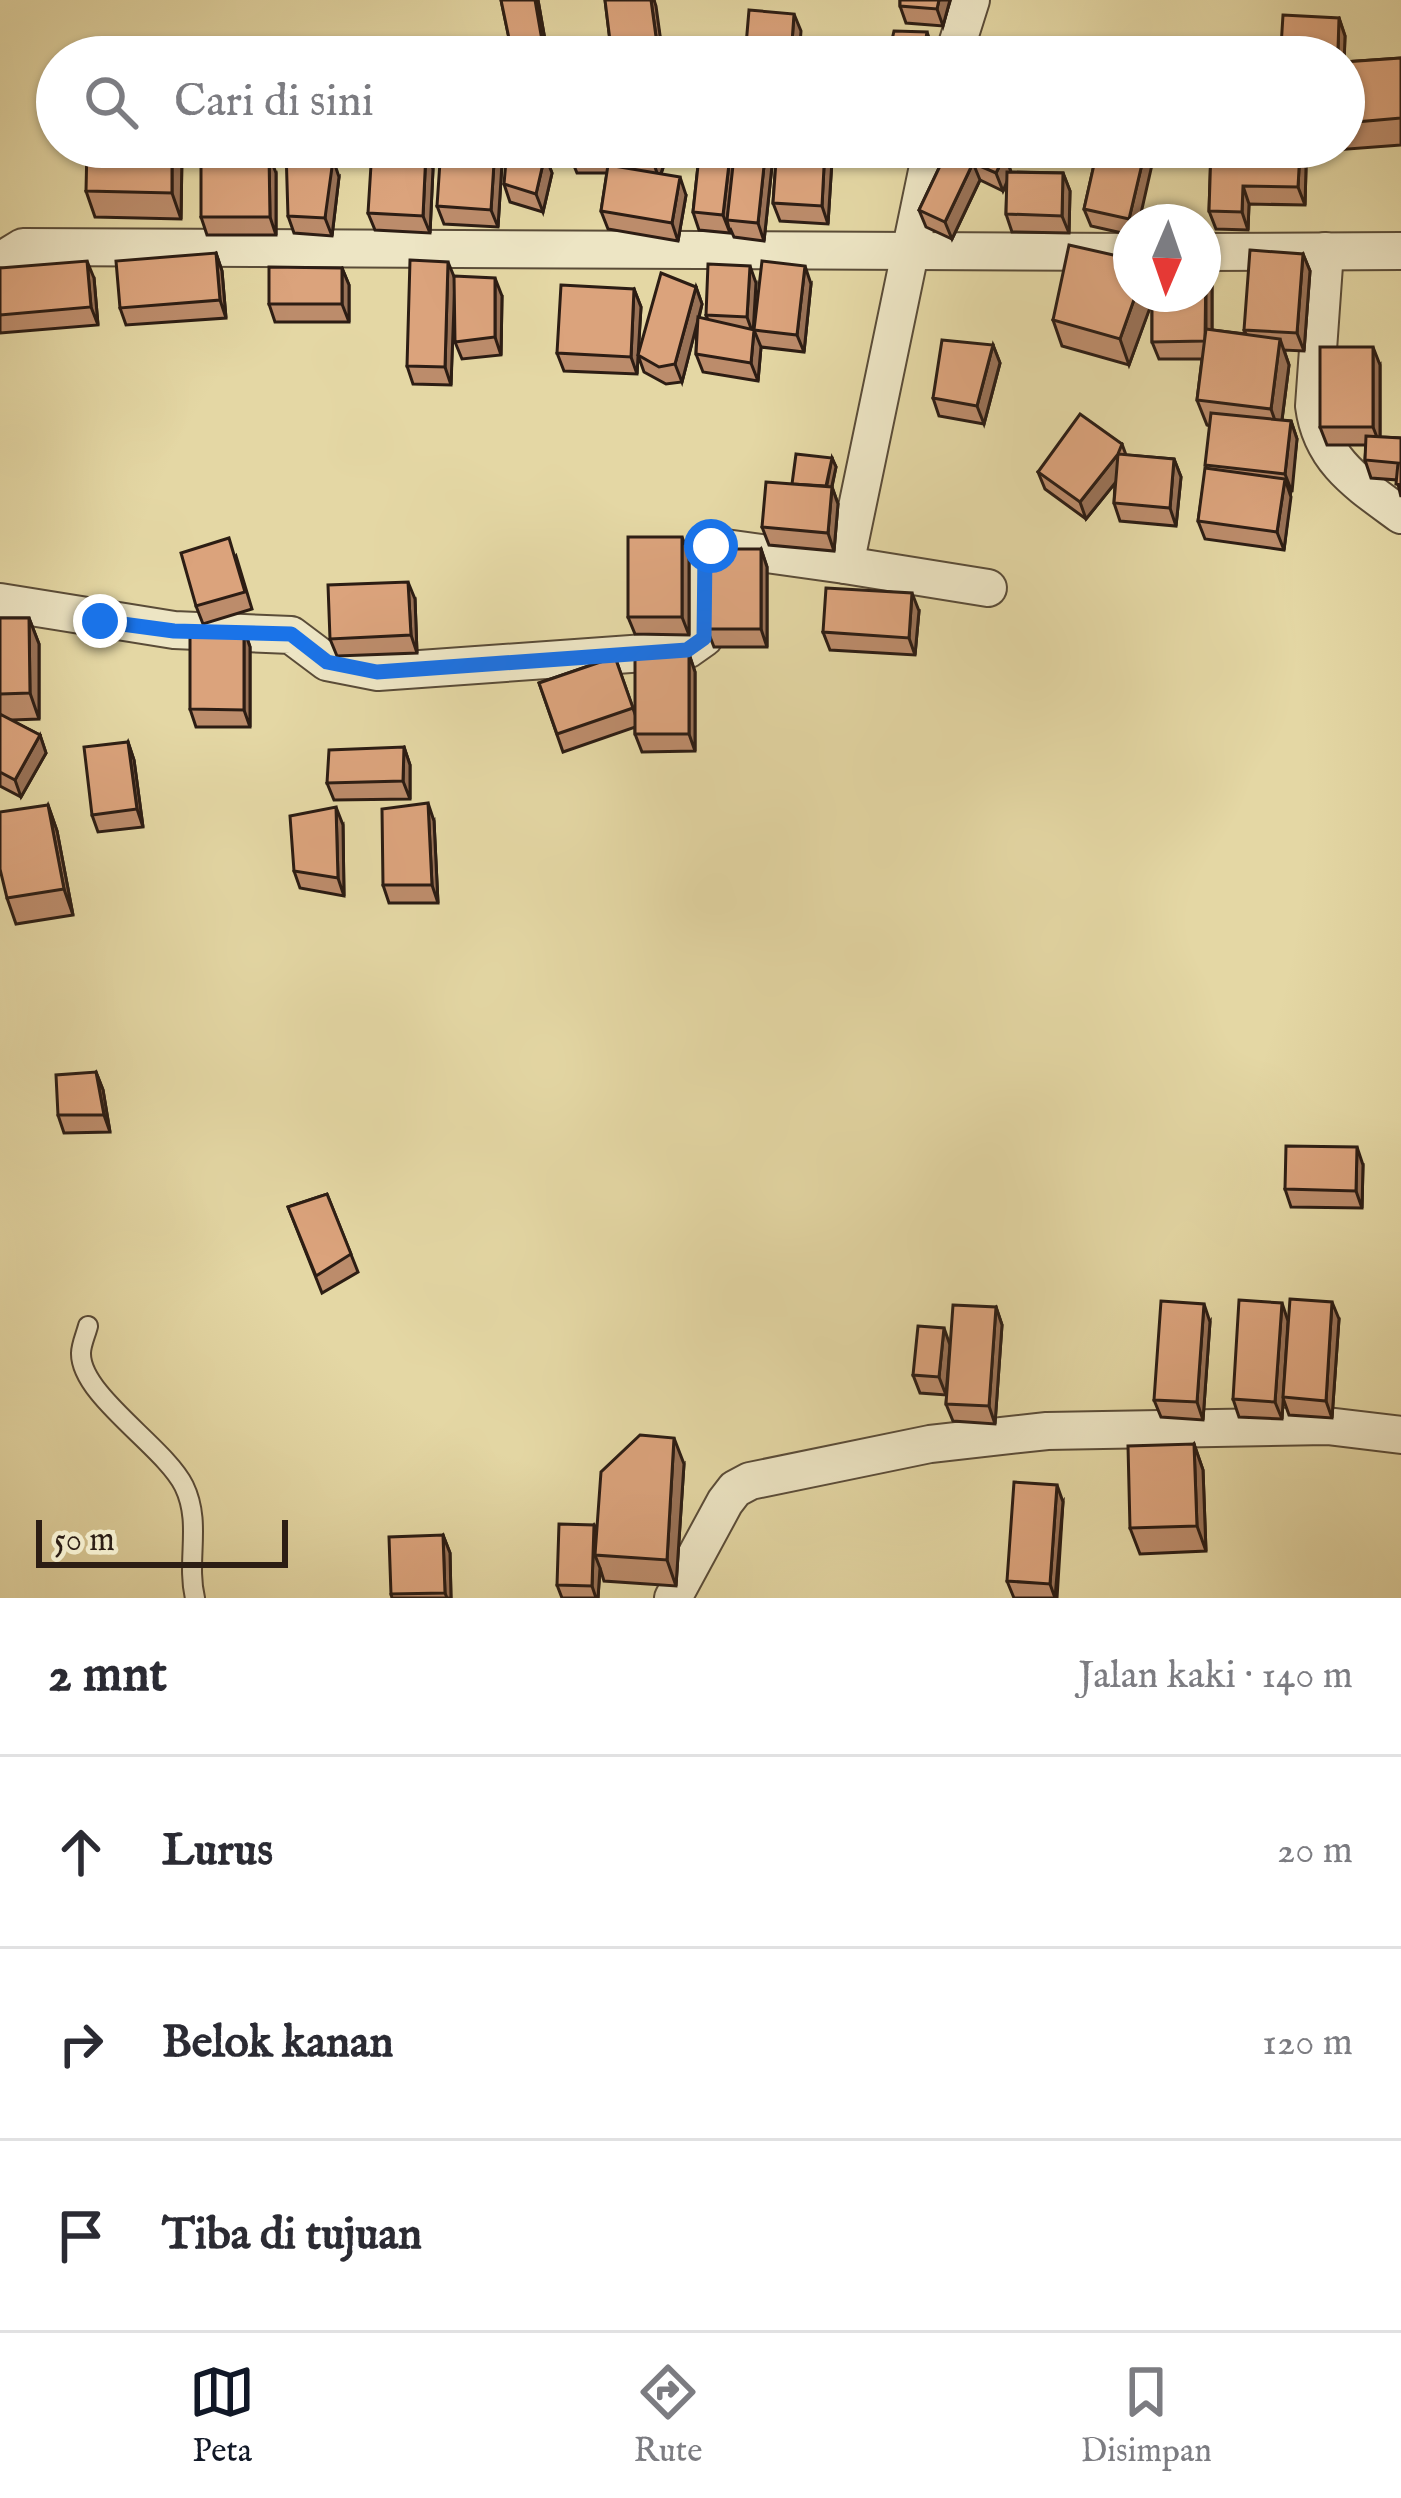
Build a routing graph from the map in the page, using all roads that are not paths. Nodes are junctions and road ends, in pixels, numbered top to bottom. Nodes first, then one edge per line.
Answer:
1 (971, 0) edge
2 (960, 36) edge
3 (927, 168) edge
4 (1325, 251) junction
5 (1401, 251) edge
6 (908, 252) junction
7 (1113, 252) edge
8 (1221, 252) edge
9 (0, 261) edge
10 (1401, 515) edge
11 (845, 566) junction
12 (988, 588) dead end
13 (0, 602) edge
14 (88, 1326) dead end
15 (1401, 1435) edge
16 (195, 1598) edge
17 (674, 1598) edge

1 - 2 street
3 - 6 street
4 - 5 street
4 - 8 street
4 - 10 street
6 - 7 street
6 - 9 street
6 - 11 street
11 - 12 street
11 - 13 street
14 - 16 lane
15 - 17 street

